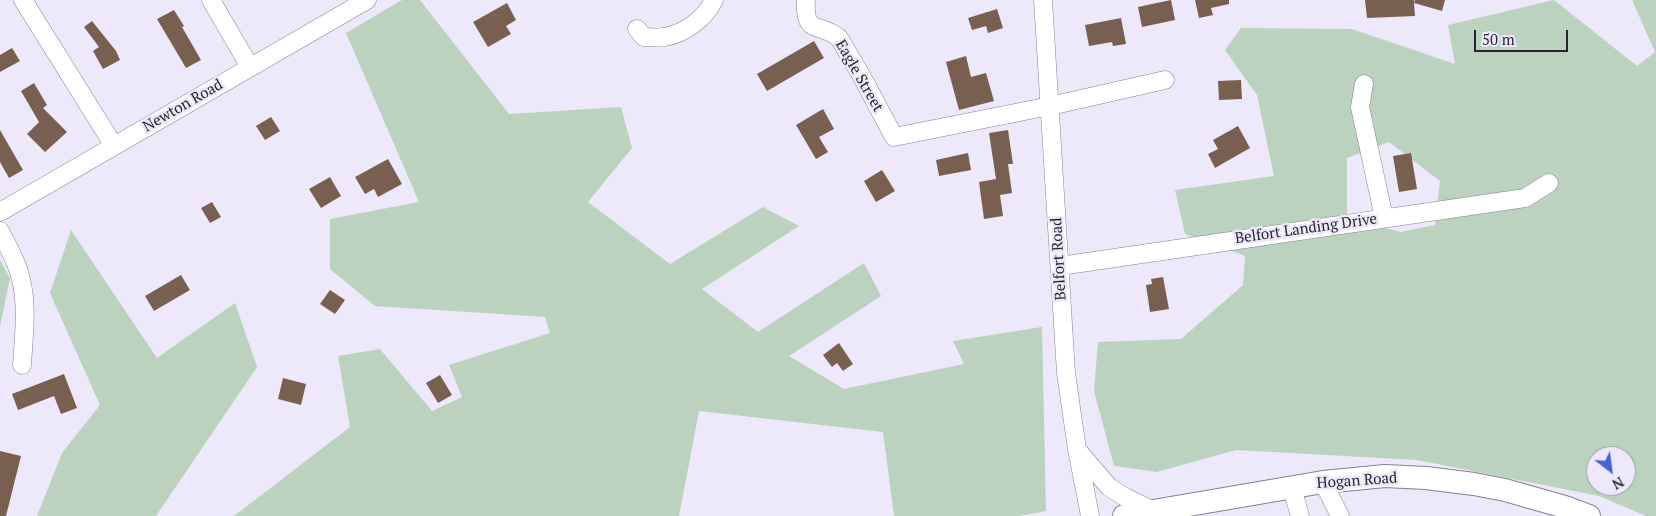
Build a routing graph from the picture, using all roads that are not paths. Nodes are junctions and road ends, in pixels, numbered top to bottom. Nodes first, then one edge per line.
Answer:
1 (23, 0) edge
2 (211, 0) edge
3 (367, 0) edge
4 (714, 0) edge
5 (806, 0) edge
6 (1044, 0) edge
7 (637, 28) dead end
8 (250, 67) junction
9 (1165, 80) dead end
10 (1364, 84) dead end
11 (1050, 106) junction
12 (114, 146) junction
13 (1549, 183) dead end
14 (0, 212) edge
15 (1384, 218) junction
16 (0, 231) edge
17 (1060, 266) junction
18 (22, 365) dead end
19 (1077, 449) junction
20 (1323, 482) junction
21 (1292, 488) junction
22 (1152, 510) junction
23 (1090, 516) edge
24 (1124, 516) edge
25 (1300, 516) edge
26 (1340, 516) edge
27 (1589, 516) edge

1 - 12 street
2 - 8 street
3 - 8 street, Newton Road
4 - 7 street
5 - 11 street, Eagle Street
6 - 11 street, Belfort Road
8 - 12 street, Newton Road
9 - 11 street
10 - 15 street
11 - 17 street, Belfort Road
12 - 14 street, Newton Road
13 - 15 street, Belfort Landing Drive
15 - 17 street, Belfort Landing Drive
16 - 18 street
17 - 19 street, Belfort Road
19 - 22 street
19 - 23 street, Belfort Road
20 - 21 main road, Hogan Road
20 - 26 street
20 - 27 main road, Hogan Road
21 - 22 main road, Hogan Road
21 - 25 street
22 - 24 main road, Hogan Road

